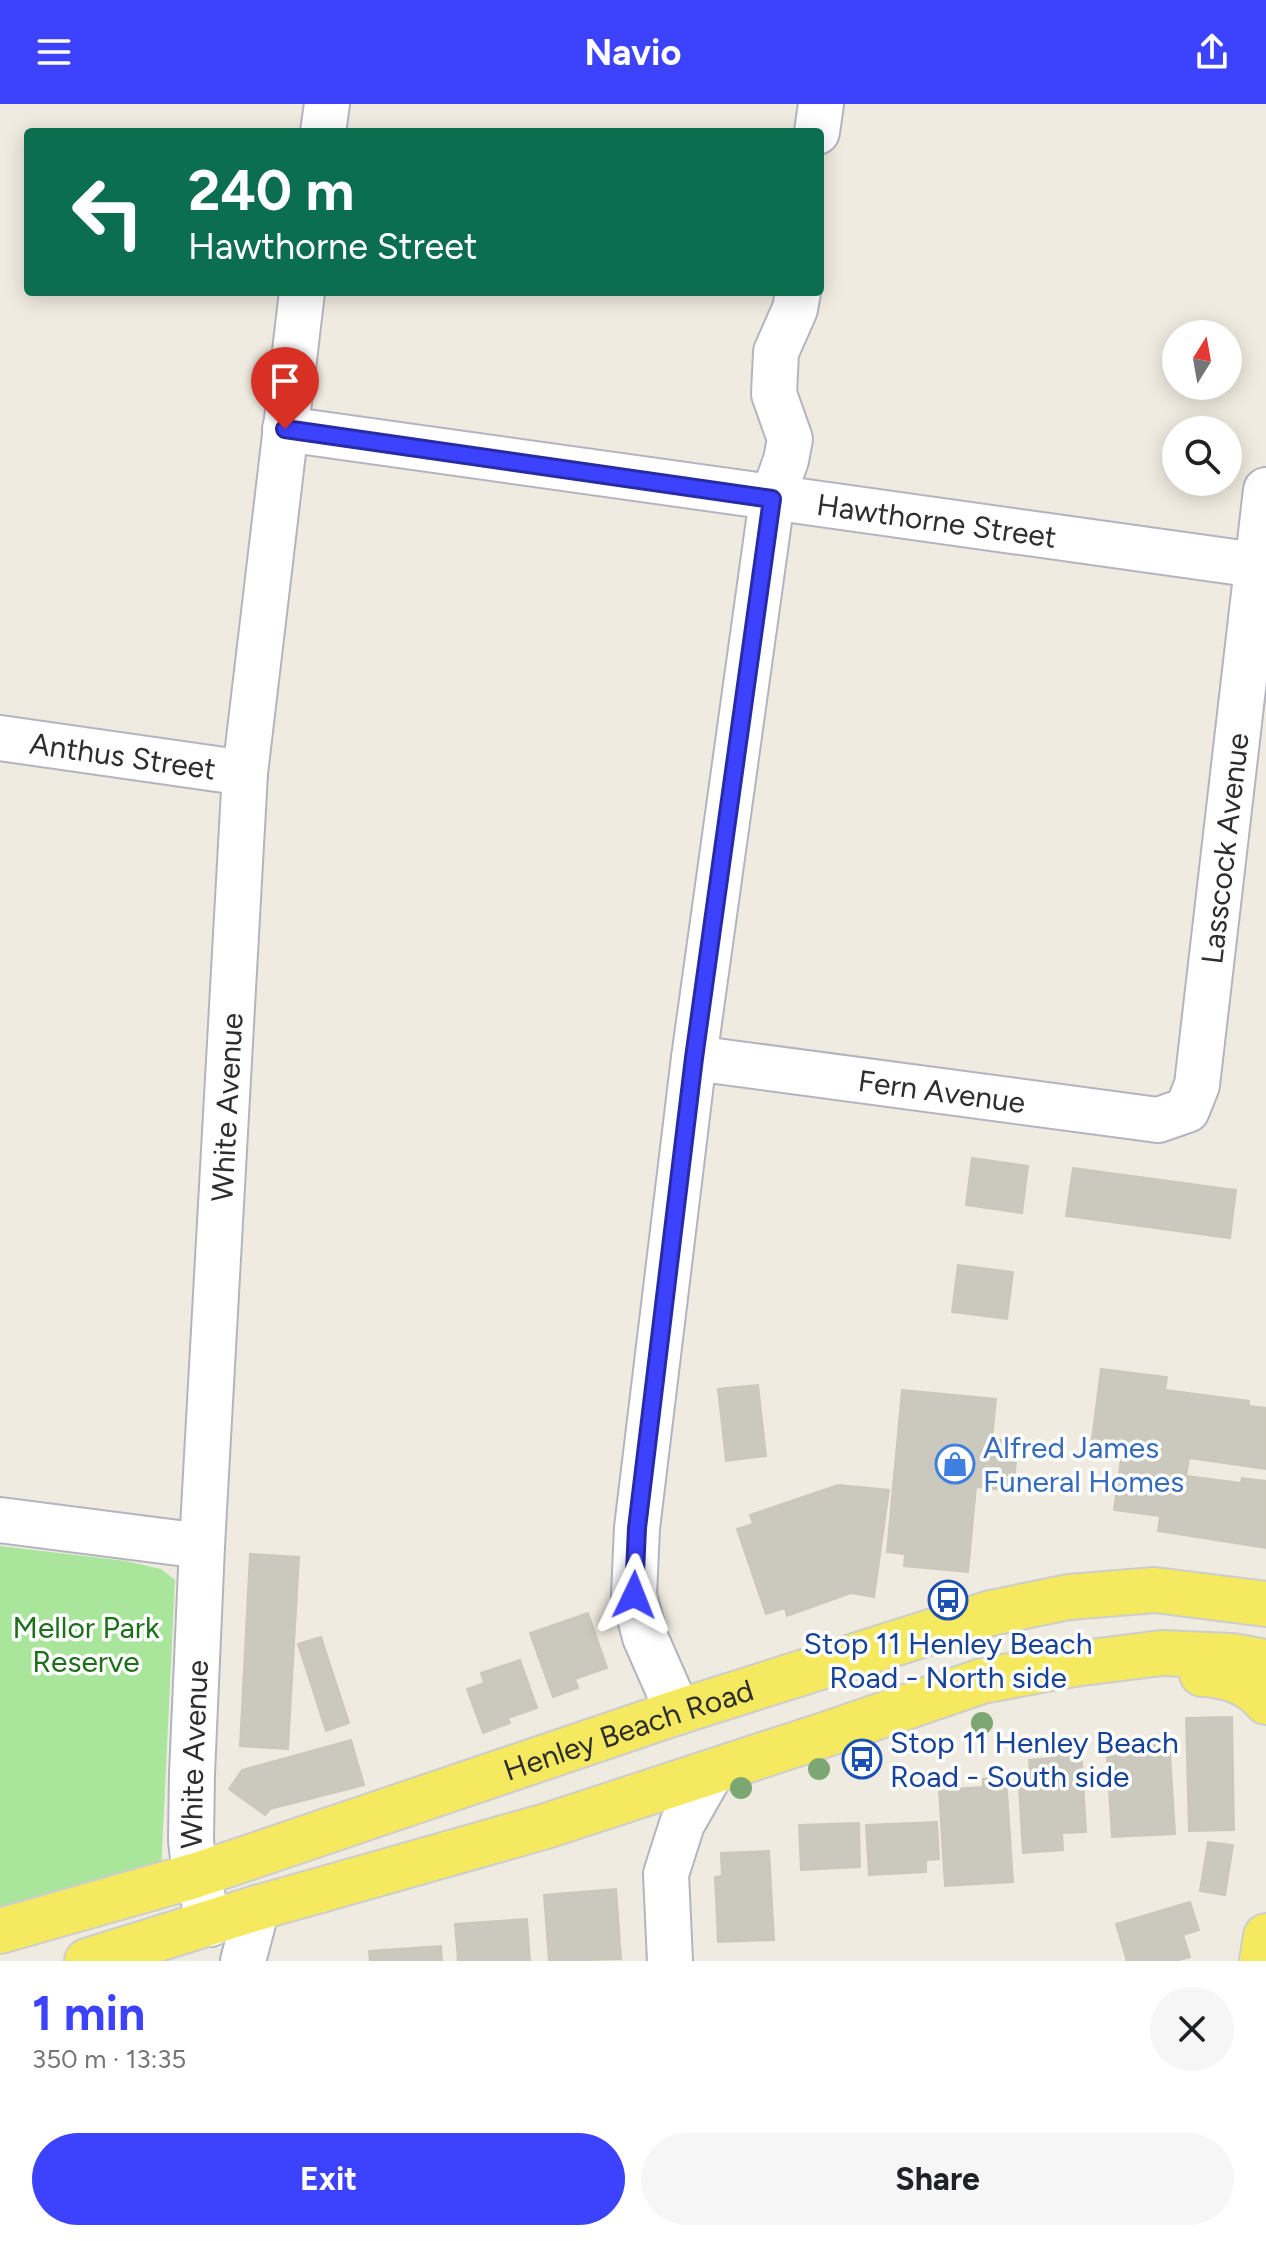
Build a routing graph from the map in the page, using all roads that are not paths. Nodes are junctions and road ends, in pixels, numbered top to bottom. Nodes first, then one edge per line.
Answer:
1 (327, 104) edge
2 (821, 104) edge
3 (324, 128) edge
4 (818, 128) edge
5 (302, 296) edge
6 (797, 296) edge
7 (285, 429) junction
8 (1266, 490) edge
9 (772, 499) junction
10 (1256, 565) junction
11 (0, 738) edge
12 (245, 773) junction
13 (694, 1058) junction
14 (1187, 1110) joint
15 (0, 1520) edge
16 (202, 1546) junction
17 (1266, 1604) edge
18 (1266, 1662) edge
19 (982, 1681) junction
20 (1266, 1702) edge
21 (678, 1712) junction
22 (711, 1773) junction
23 (197, 1875) junction
24 (257, 1908) junction
25 (210, 1924) junction
26 (0, 1931) edge
27 (1266, 1936) edge
28 (87, 1961) edge
29 (243, 1961) edge
30 (670, 1961) edge
31 (1262, 1961) edge

1 - 3 street
2 - 4 street
5 - 7 street, White Avenue
6 - 9 street
7 - 9 street, Hawthorne Street
7 - 12 street, White Avenue
8 - 10 street, Lasscock Avenue
9 - 10 street, Hawthorne Street
9 - 13 street
10 - 14 street, Lasscock Avenue
11 - 12 street, Anthus Street
12 - 16 street, White Avenue
13 - 14 street, Fern Avenue
13 - 21 street
15 - 16 street
16 - 23 street, White Avenue
17 - 21 main road, Henley Beach Road
18 - 19 main road
19 - 20 main road
19 - 22 main road
21 - 23 main road, Henley Beach Road
22 - 24 main road
22 - 30 street
23 - 25 street, White Avenue
23 - 26 main road, Henley Beach Road
24 - 25 main road
24 - 29 street
25 - 28 main road
27 - 31 main road

